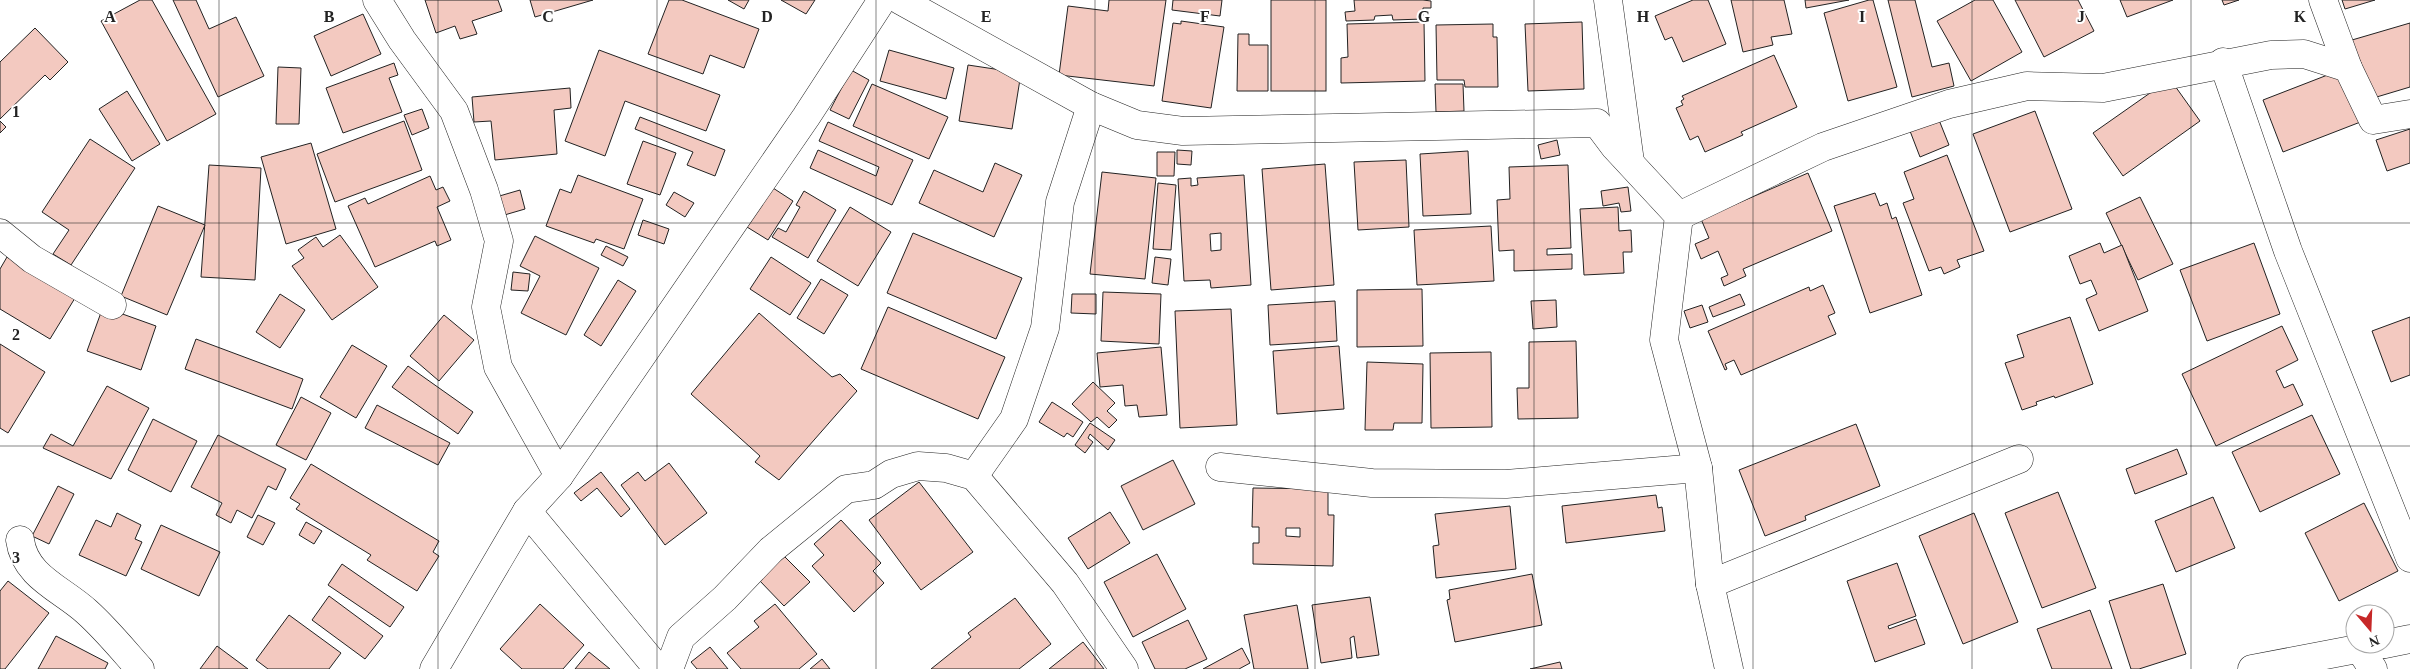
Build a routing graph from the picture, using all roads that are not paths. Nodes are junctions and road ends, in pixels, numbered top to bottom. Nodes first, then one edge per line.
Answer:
1 (377, 0) edge
2 (882, 0) edge
3 (900, 0) edge
4 (1608, 0) edge
5 (2326, 7) edge
6 (2304, 54) junction
7 (2223, 62) junction
8 (2348, 68) junction
9 (1091, 106) junction
10 (2410, 114) edge
11 (1630, 162) junction
12 (1679, 216) junction
13 (0, 233) edge
14 (112, 305) dead end
15 (2019, 459) dead end
16 (1220, 467) dead end
17 (1698, 468) junction
18 (559, 476) junction
19 (974, 476) junction
20 (527, 511) junction
21 (20, 540) dead end
22 (2410, 558) edge
23 (1710, 584) junction
24 (2410, 640) edge
25 (2395, 645) edge
26 (2354, 654) edge
27 (140, 669) edge
28 (434, 669) edge
29 (658, 669) edge
30 (669, 669) edge
31 (1124, 669) edge
32 (1729, 669) edge
33 (2252, 669) edge

1 - 18 street
2 - 18 street
3 - 9 street
4 - 11 street
5 - 6 street
5 - 8 street
6 - 7 street
6 - 8 street
7 - 12 street
7 - 22 street
8 - 10 street
9 - 11 street
9 - 19 street
11 - 12 street
12 - 17 street
13 - 14 street
15 - 23 street
16 - 17 street
17 - 23 street
18 - 20 street
19 - 30 street
19 - 31 street
20 - 28 street
20 - 29 street
21 - 27 street
23 - 32 street
24 - 25 street
26 - 33 street

